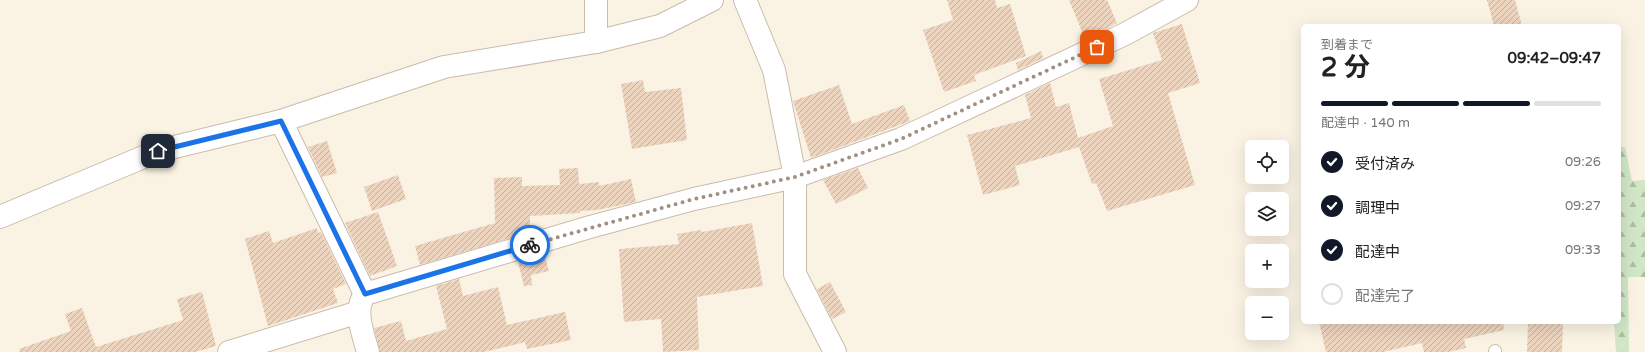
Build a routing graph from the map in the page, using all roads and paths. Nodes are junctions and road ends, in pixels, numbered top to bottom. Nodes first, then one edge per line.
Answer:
1 (596, 0) edge
2 (712, 0) edge
3 (745, 0) edge
4 (1187, 0) edge
5 (596, 42) junction
6 (281, 121) junction
7 (795, 177) junction
8 (0, 217) edge
9 (362, 303) junction
10 (229, 352) edge
11 (368, 352) edge
12 (835, 352) edge

1 - 5 street
2 - 5 street
3 - 7 street
4 - 7 street
5 - 6 street
6 - 8 street
6 - 9 street
7 - 9 street
7 - 12 street
9 - 10 street
9 - 11 street

